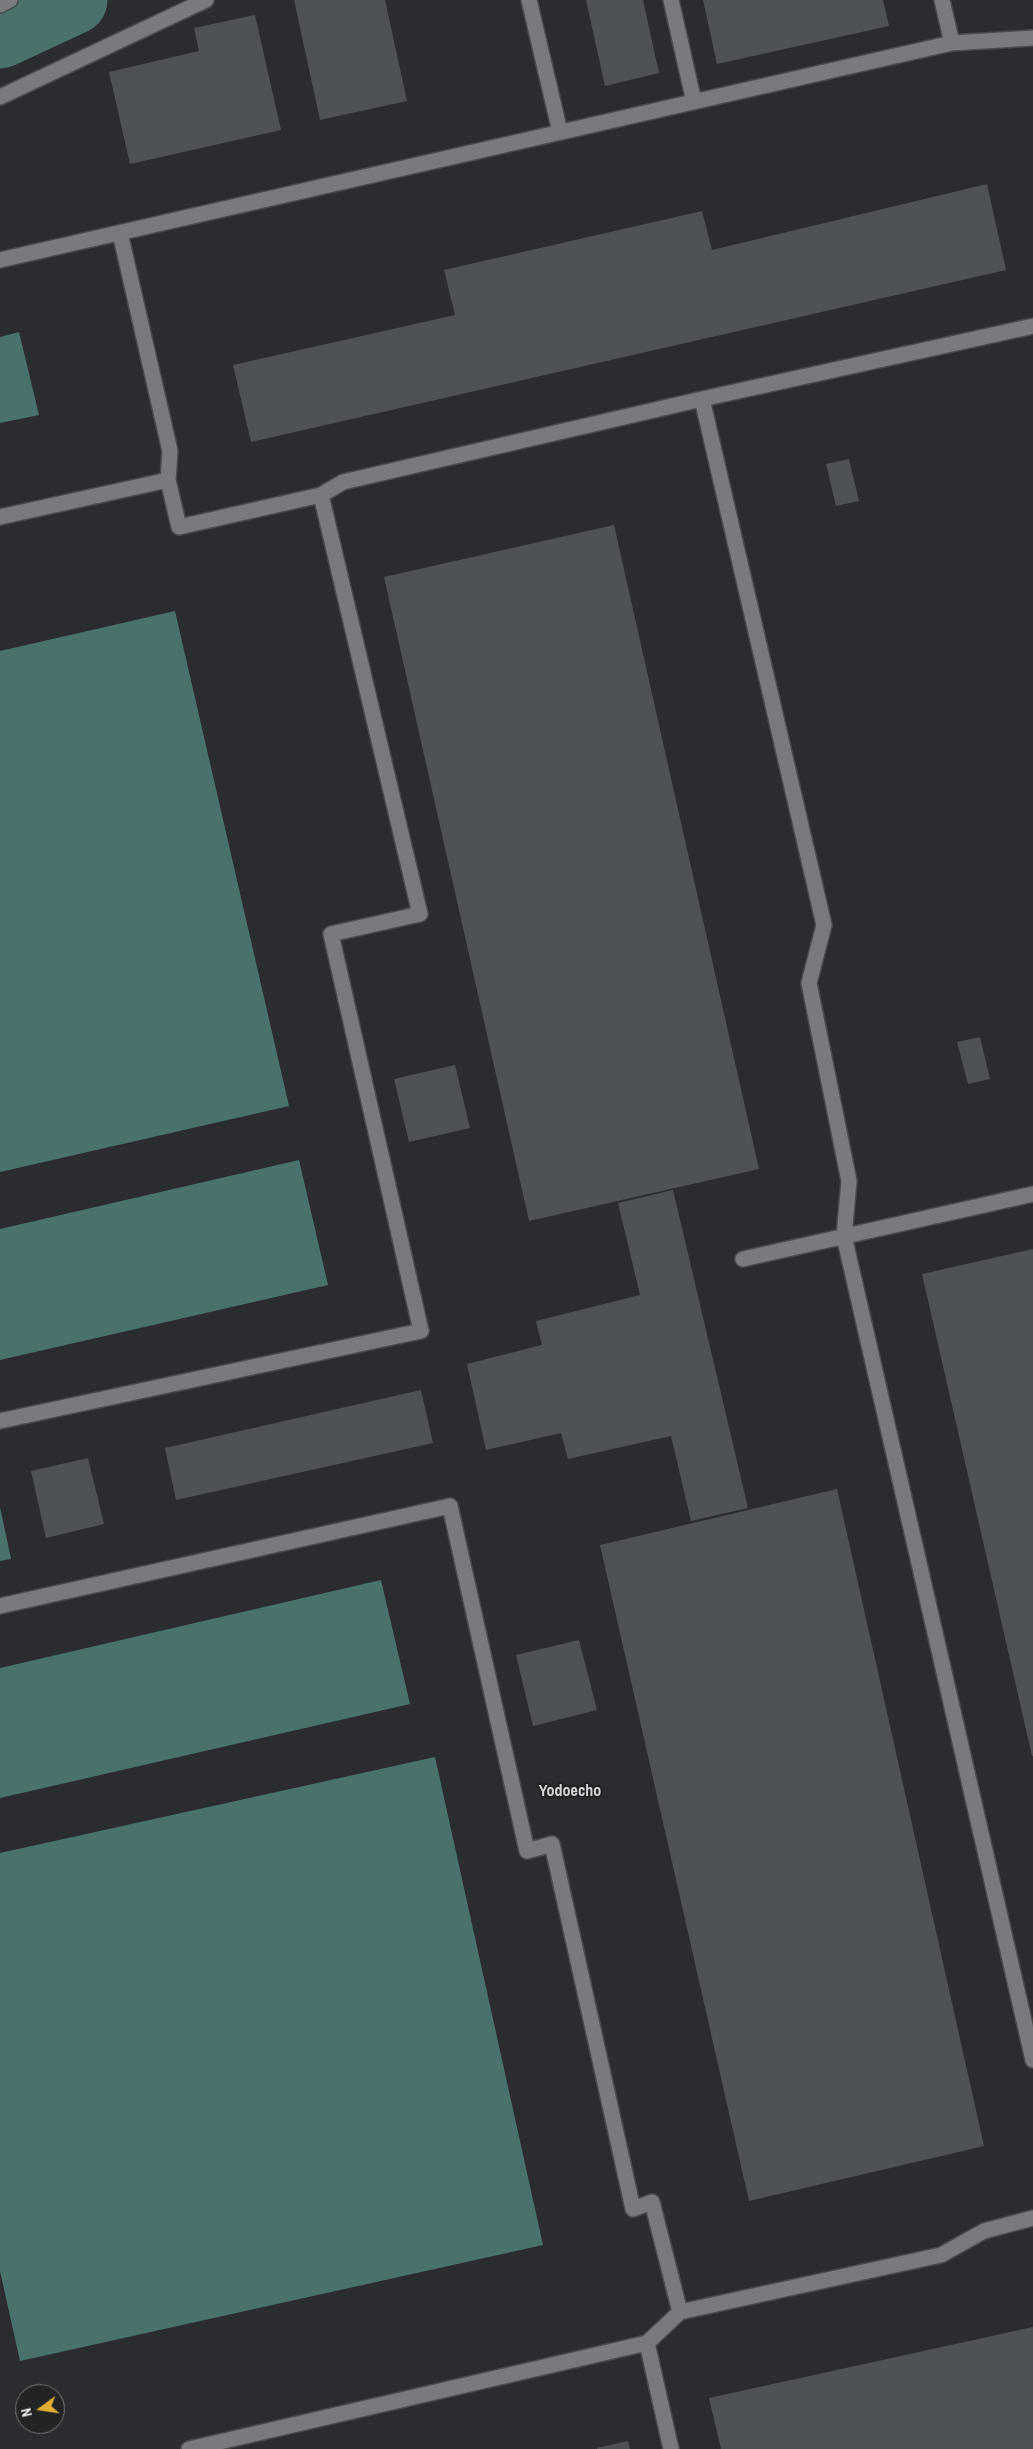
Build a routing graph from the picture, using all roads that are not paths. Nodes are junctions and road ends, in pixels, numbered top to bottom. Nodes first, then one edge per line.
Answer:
1 (10, 0) edge
2 (206, 0) edge
3 (529, 0) edge
4 (671, 0) edge
5 (942, 0) edge
6 (0, 4) edge
7 (1033, 38) edge
8 (952, 43) junction
9 (0, 97) edge
10 (694, 102) junction
11 (560, 132) junction
12 (120, 233) junction
13 (0, 260) edge
14 (1033, 326) edge
15 (702, 399) junction
16 (168, 480) junction
17 (321, 494) junction
18 (0, 517) edge
19 (1033, 1194) edge
20 (844, 1236) junction
21 (743, 1260) dead end
22 (0, 1421) edge
23 (0, 1606) edge
24 (1033, 2060) edge
25 (1033, 2218) edge
26 (680, 2312) junction
27 (647, 2343) junction
28 (189, 2449) edge
29 (671, 2449) edge

1 - 6 street
2 - 9 street
3 - 11 street
4 - 10 street
5 - 8 street
7 - 8 street
8 - 10 street
10 - 11 street
11 - 12 street
12 - 13 street
12 - 16 street
14 - 15 street
15 - 17 street
15 - 20 street
16 - 17 street
16 - 18 street
17 - 22 street
19 - 20 street
20 - 21 street
20 - 24 street
23 - 26 street
25 - 26 street
26 - 27 street
27 - 28 street
27 - 29 street

